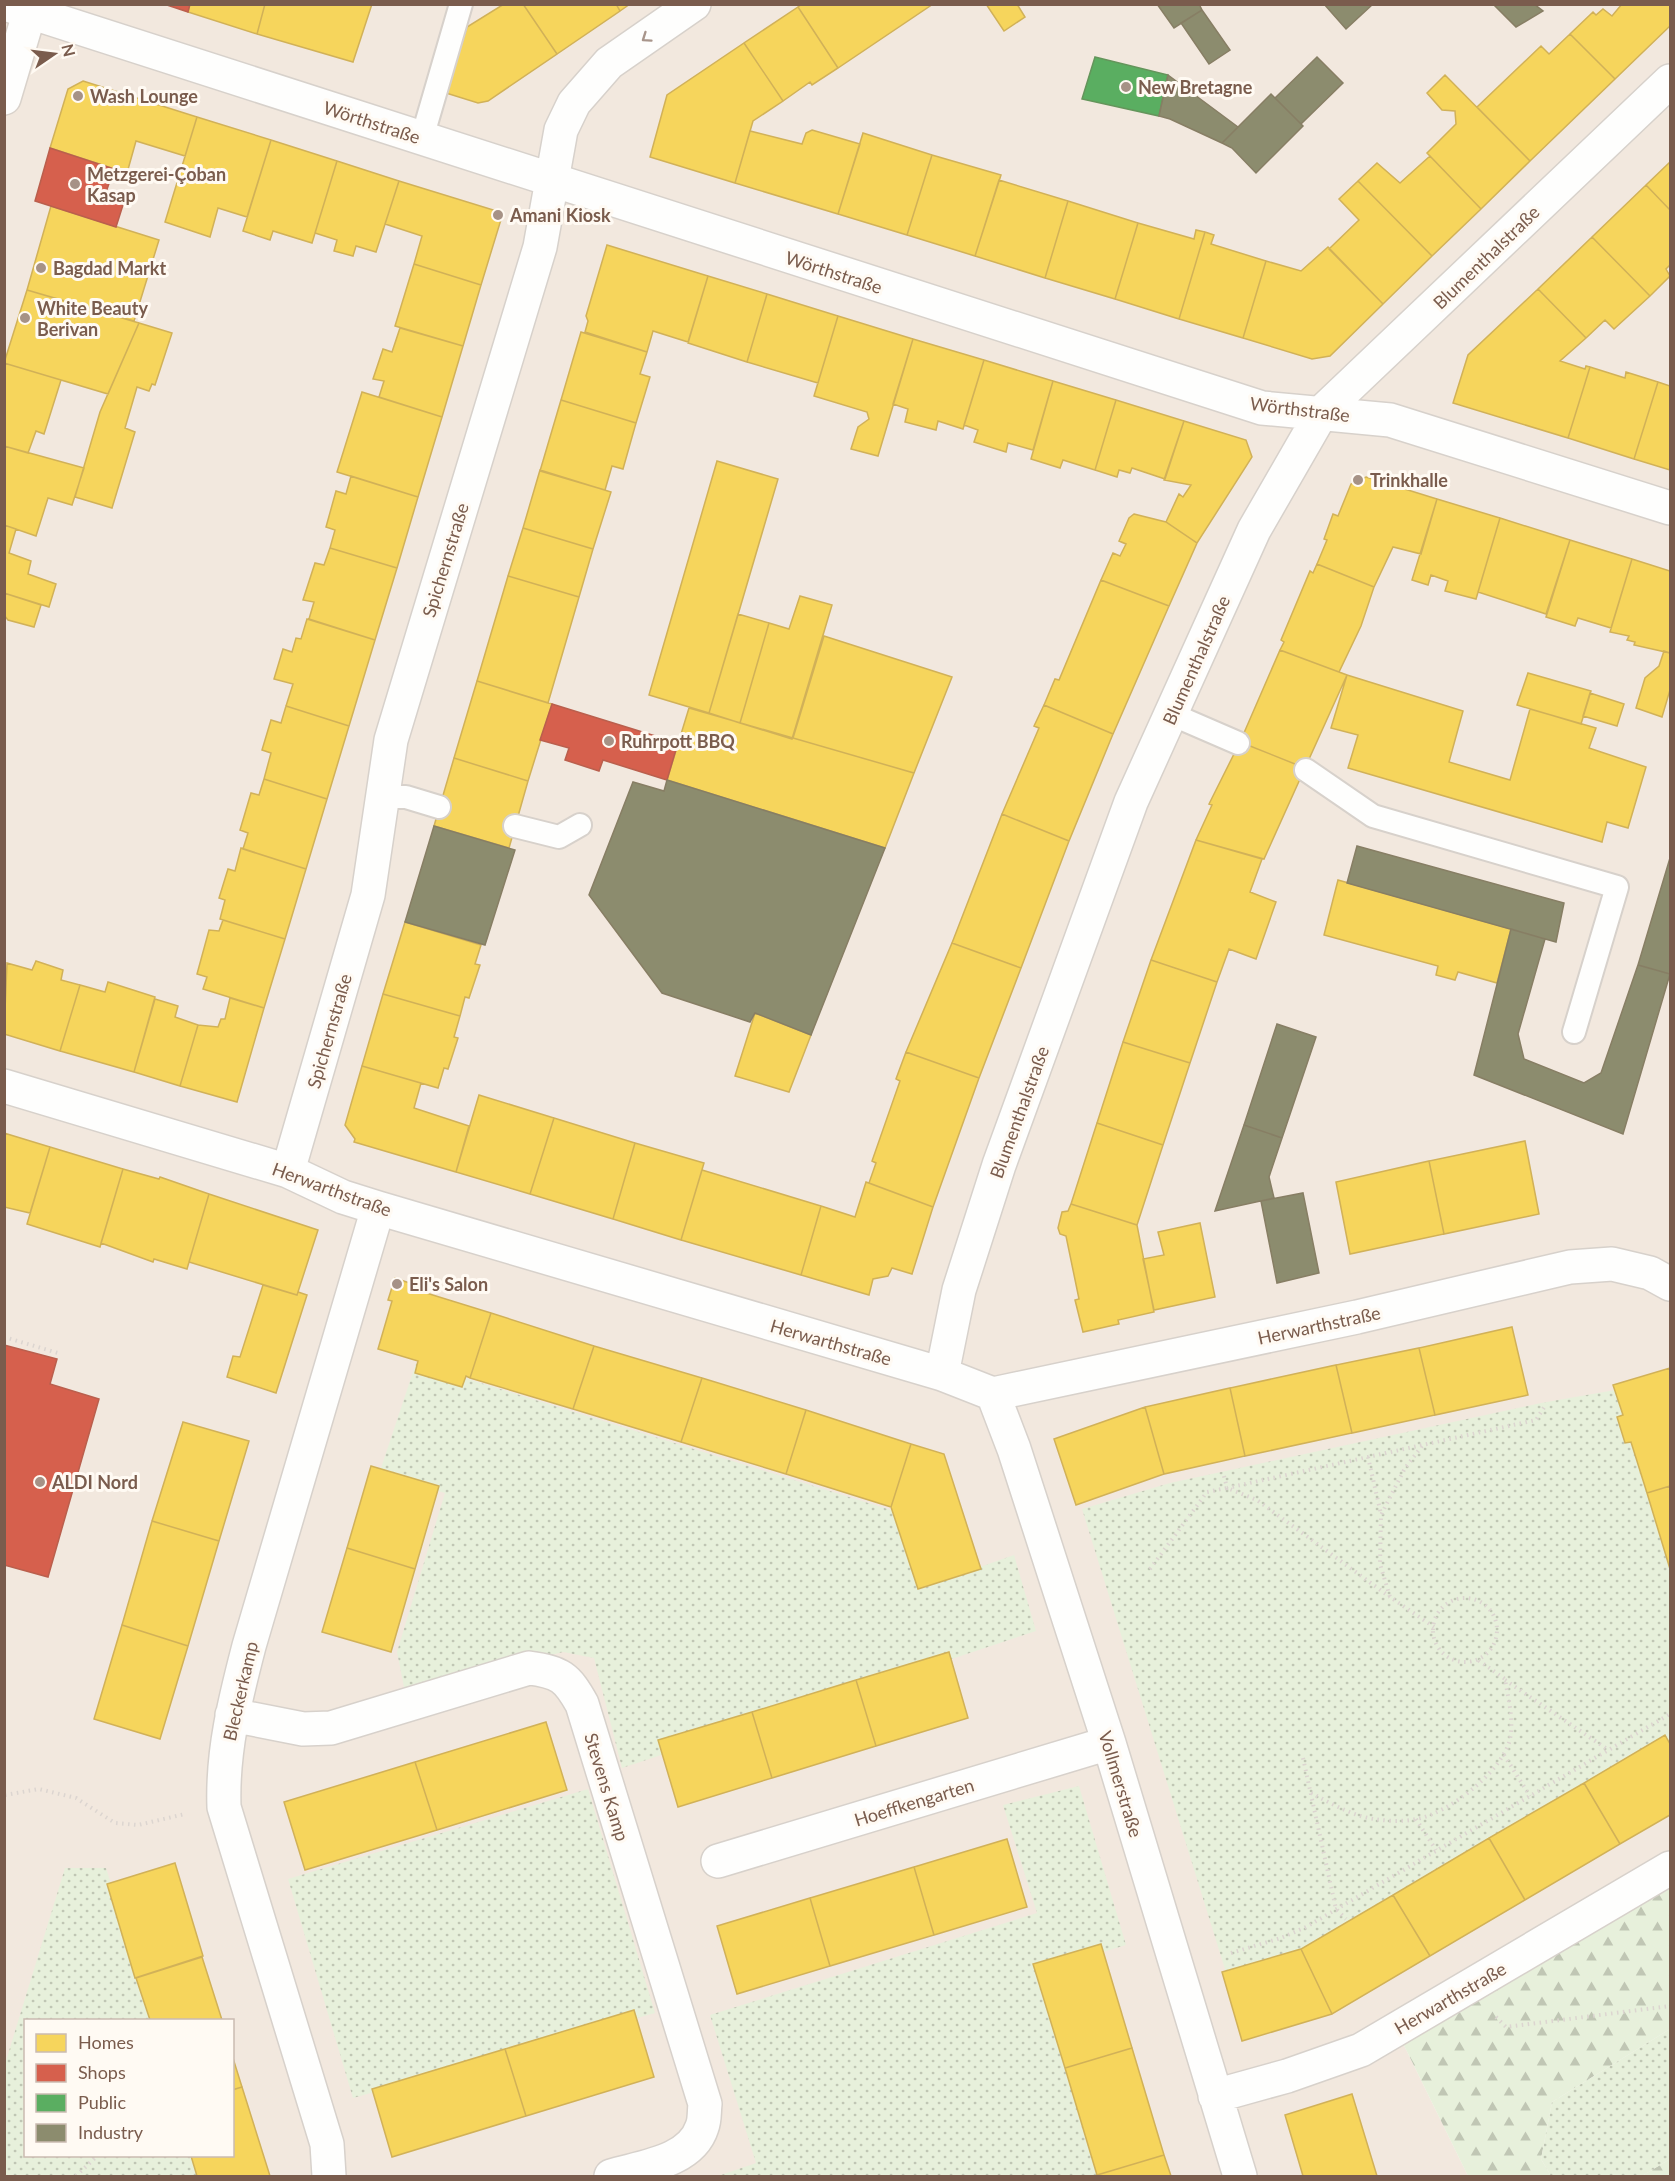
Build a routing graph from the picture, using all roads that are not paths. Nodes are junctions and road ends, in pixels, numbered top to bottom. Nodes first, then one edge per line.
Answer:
1 (461, 4) edge
2 (694, 4) edge
3 (22, 7) edge
4 (1671, 81) edge
5 (4, 98) edge
6 (422, 138) junction
7 (553, 179) junction
8 (1322, 412) junction
9 (1671, 508) edge
10 (1172, 714) junction
11 (1238, 743) dead end
12 (1306, 770) dead end
13 (382, 796) junction
14 (439, 807) dead end
15 (580, 825) dead end
16 (515, 826) dead end
17 (1574, 1032) dead end
18 (4, 1086) edge
19 (288, 1171) junction
20 (378, 1208) junction
21 (1671, 1284) edge
22 (942, 1374) junction
23 (993, 1394) junction
24 (231, 1714) junction
25 (1109, 1743) junction
26 (718, 1862) dead end
27 (1671, 1869) edge
28 (1215, 2096) junction
29 (329, 2176) edge
30 (611, 2176) edge
31 (1240, 2176) edge

1 - 6 lane
2 -> 7 street, Spichernstraße
3 - 5 street
3 - 6 street, Wörthstraße
4 - 8 street, Blumenthalstraße
6 - 7 street, Wörthstraße
7 - 8 street, Wörthstraße
7 - 13 street, Spichernstraße
8 - 9 street, Wörthstraße
8 - 10 street, Blumenthalstraße
10 - 11 lane
10 - 22 street, Blumenthalstraße
12 - 17 lane
13 - 14 lane
13 - 19 street, Spichernstraße
15 - 16 lane
18 - 19 street, Herwarthstraße
19 - 20 street, Herwarthstraße
20 - 22 street, Herwarthstraße
20 - 24 street, Bleckerkamp
21 - 23 street, Herwarthstraße
22 - 23 street, Herwarthstraße
23 - 25 street, Vollmerstraße
24 - 29 street, Bleckerkamp
24 - 30 street, Stevens Kamp
25 - 26 street, Hoeffkengarten
25 - 28 street, Vollmerstraße
27 - 28 street, Herwarthstraße
28 - 31 street, Vollmerstraße

